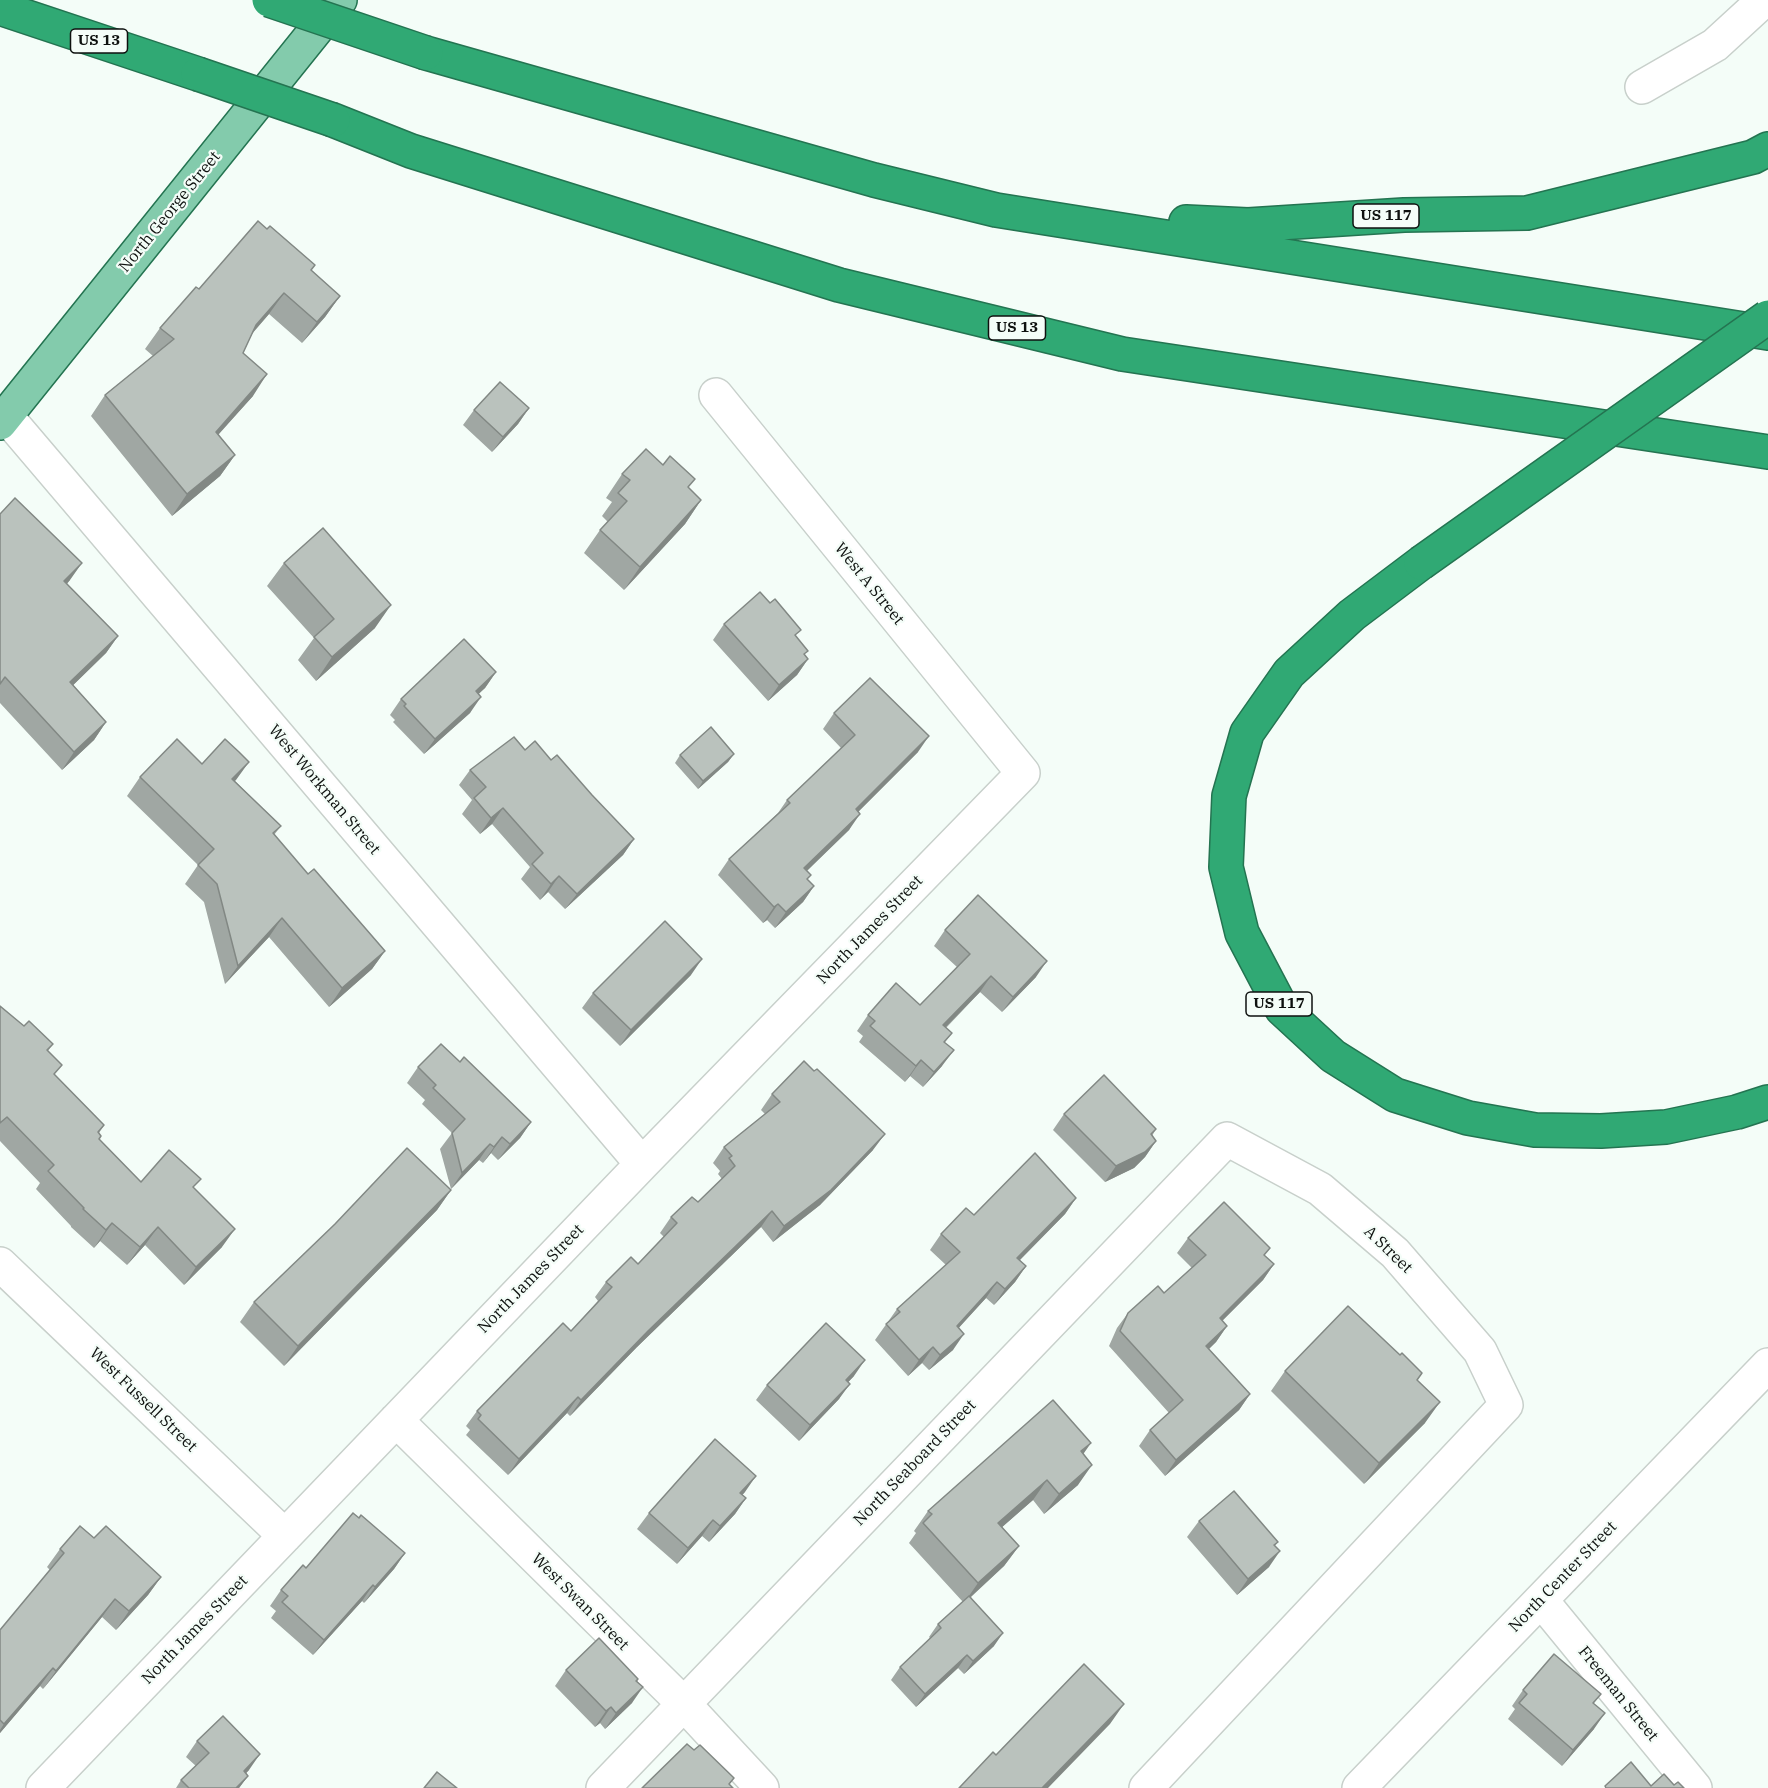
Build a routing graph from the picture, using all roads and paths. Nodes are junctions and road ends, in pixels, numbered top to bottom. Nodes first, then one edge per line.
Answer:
1 (269, 0) edge
2 (340, 0) edge
3 (1764, 0) edge
4 (0, 8) edge
5 (1642, 87) dead end
6 (1768, 149) edge
7 (996, 210) junction
8 (1768, 317) edge
9 (1768, 333) edge
10 (716, 395) dead end
11 (3, 419) edge
12 (1722, 445) junction
13 (1768, 452) edge
14 (1768, 459) edge
15 (1023, 773) joint
16 (1768, 1102) edge
17 (1227, 1139) joint
18 (642, 1164) junction
19 (0, 1264) edge
20 (1768, 1365) edge
21 (396, 1420) junction
22 (285, 1536) junction
23 (1541, 1600) junction
24 (684, 1704) junction
25 (43, 1788) edge
26 (603, 1788) edge
27 (762, 1788) edge
28 (1146, 1788) edge
29 (1359, 1788) edge
30 (1695, 1788) edge

1 - 7 highway, bridge
2 - 11 main road, North George Street
3 - 5 street
4 - 12 highway, US 13, bridge
6 - 7 highway, US 117
7 - 9 highway
8 - 16 highway, US 117, bridge
10 - 15 street, West A Street
11 - 18 street, West Workman Street
12 - 13 highway, US 13
12 - 14 highway
15 - 18 street, North James Street
17 - 24 street, North Seaboard Street
17 - 28 street, A Street
18 - 21 street, North James Street
19 - 22 street, West Fussell Street
20 - 23 street, North Center Street
21 - 22 street, North James Street
21 - 24 street, West Swan Street
22 - 25 street, North James Street
23 - 29 street, North Center Street
23 - 30 street, Freeman Street
24 - 26 street, North Seaboard Street
24 - 27 street, West Swan Street

